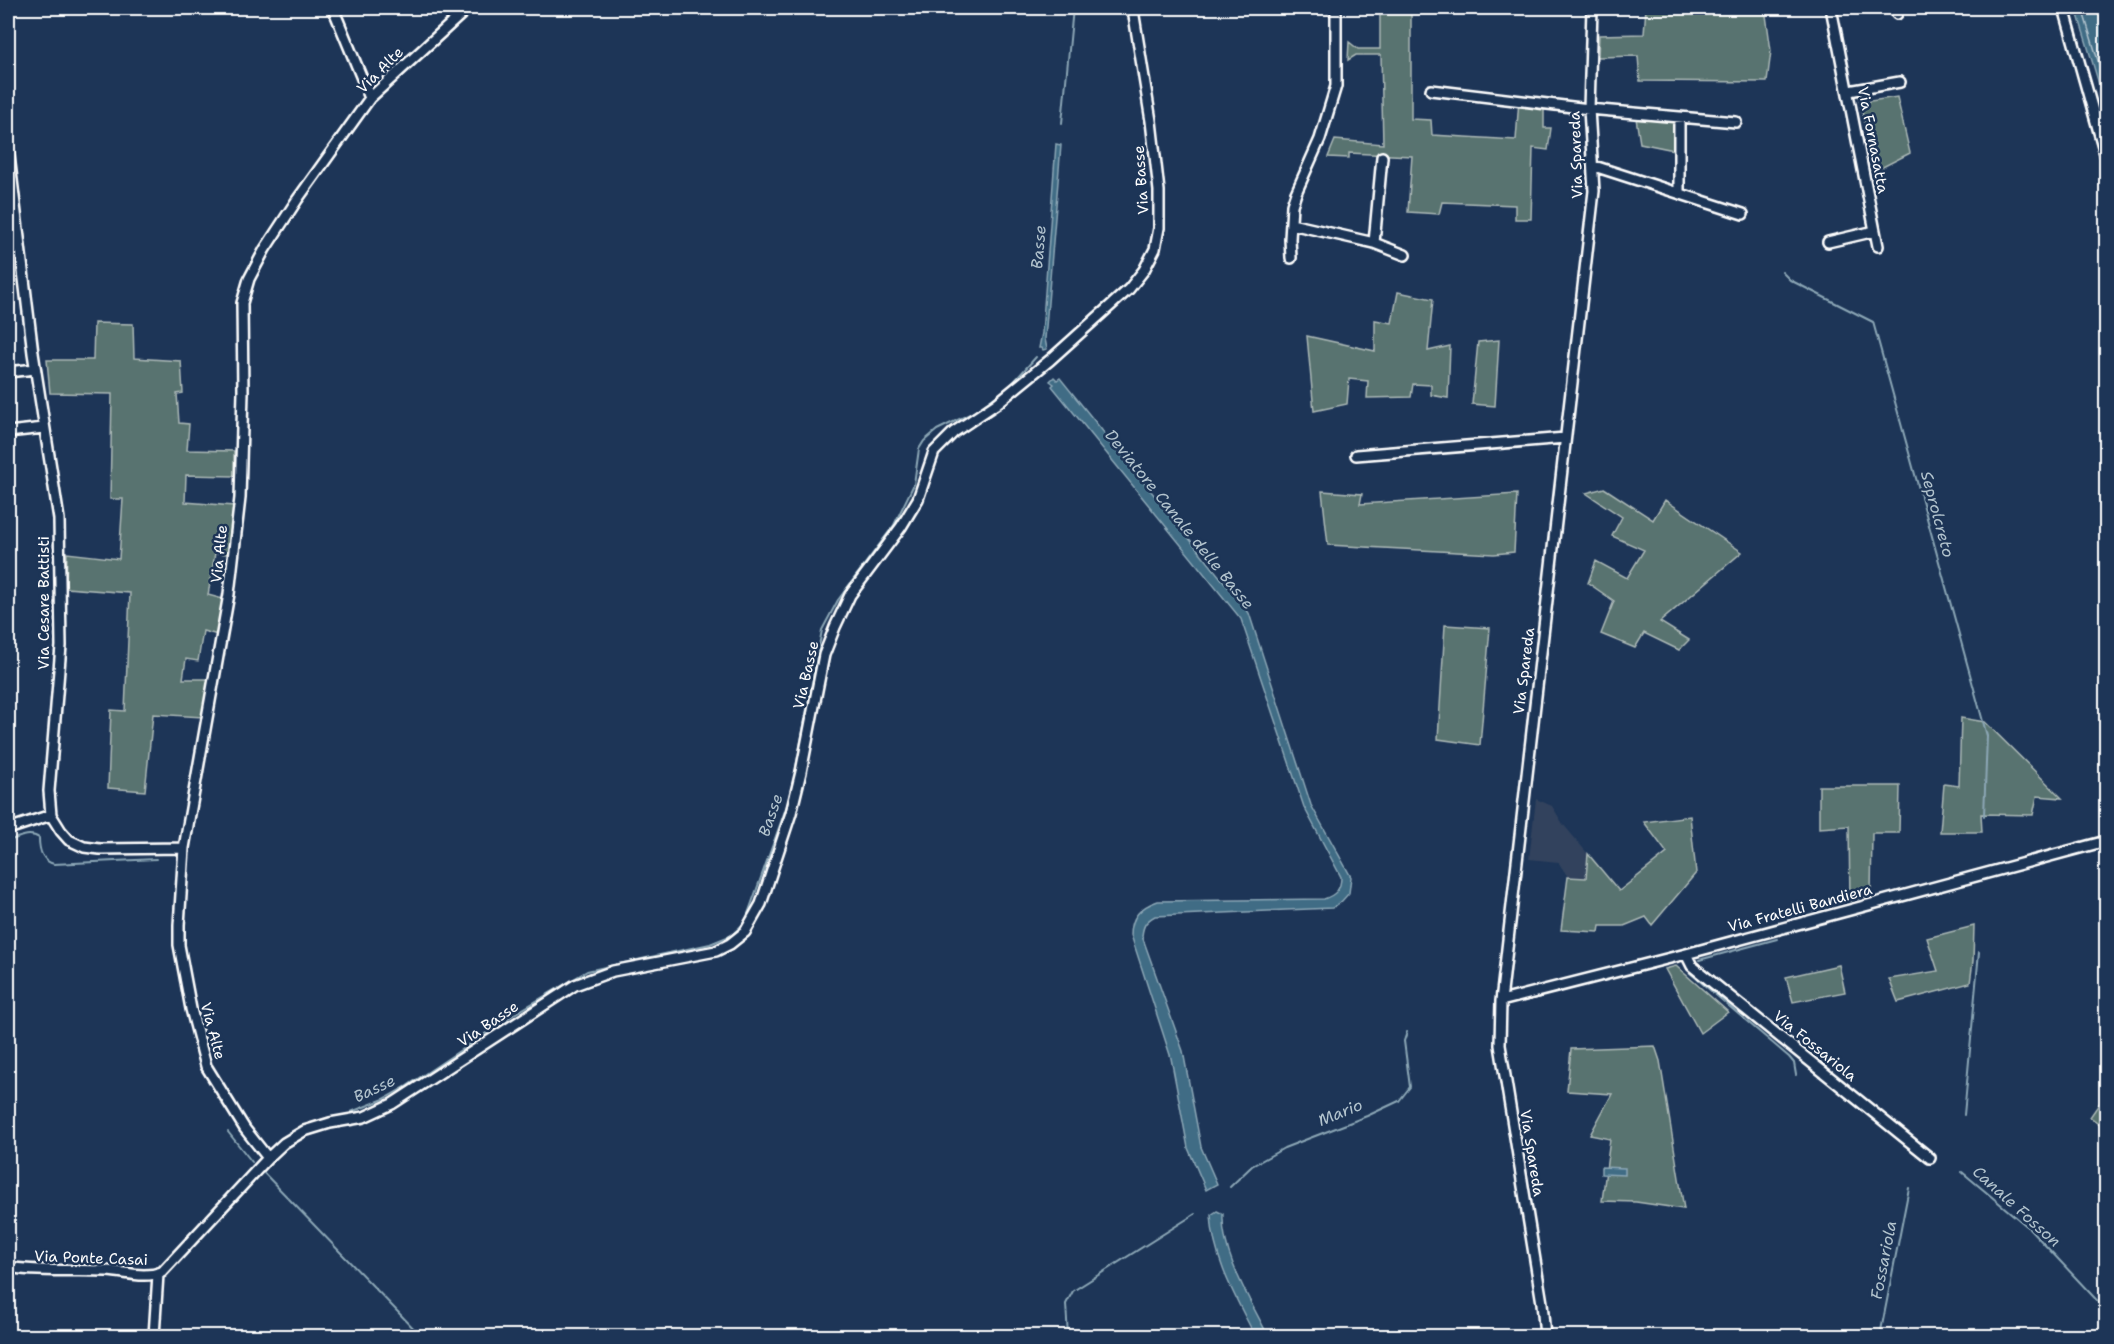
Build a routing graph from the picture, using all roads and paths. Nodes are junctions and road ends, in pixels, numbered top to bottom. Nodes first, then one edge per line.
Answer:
1 (333, 8) edge
2 (468, 8) edge
3 (1135, 8) edge
4 (1336, 8) edge
5 (1592, 8) edge
6 (1832, 8) edge
7 (2064, 8) edge
8 (1900, 82) dead end
9 (1431, 90) dead end
10 (1849, 91) junction
11 (370, 98) junction
12 (1589, 109) junction
13 (1679, 117) junction
14 (1736, 122) dead end
15 (8, 147) edge
16 (1382, 157) dead end
17 (2106, 157) edge
18 (1594, 166) junction
19 (1679, 193) junction
20 (1743, 214) dead end
21 (1291, 224) junction
22 (1875, 231) junction
23 (1828, 242) dead end
24 (1374, 243) junction
25 (1878, 246) dead end
26 (1406, 255) dead end
27 (1291, 258) dead end
28 (35, 369) junction
29 (8, 372) edge
30 (44, 428) junction
31 (8, 432) edge
32 (1565, 438) junction
33 (1356, 456) dead end
34 (51, 815) junction
35 (8, 829) edge
36 (2106, 841) edge
37 (184, 848) junction
38 (1686, 954) junction
39 (1501, 1001) junction
40 (268, 1158) junction
41 (1930, 1158) dead end
42 (8, 1267) edge
43 (158, 1274) junction
44 (154, 1336) edge
45 (1545, 1336) edge

1 - 11 street
2 - 11 street, Via Alte
3 - 40 street, Via Basse
4 - 21 street
5 - 12 street, Via Spareda
6 - 10 street, Via Fornasatta
7 - 17 street
8 - 10 street
9 - 12 street
10 - 22 street, Via Fornasatta
11 - 37 street, Via Alte
12 - 13 street
12 - 18 street, Via Spareda
13 - 14 street
13 - 19 street
15 - 28 street, Via Cesare Battisti
16 - 24 street
18 - 19 street
18 - 32 street, Via Spareda
19 - 20 street
21 - 24 street
21 - 27 street
22 - 23 street
22 - 25 street, Via Fornasatta
24 - 26 street
28 - 29 street
28 - 30 street, Via Cesare Battisti
30 - 31 street
30 - 34 street, Via Cesare Battisti
32 - 33 street
32 - 39 street, Via Spareda
34 - 35 street
34 - 37 street
36 - 38 street, Via Fratelli Bandiera
37 - 40 street, Via Alte
38 - 39 street, Via Fratelli Bandiera
38 - 41 street, Via Fossariola
39 - 45 street, Via Spareda
40 - 43 street, Via Ponte Casai
42 - 43 street, Via Ponte Casai
43 - 44 street

